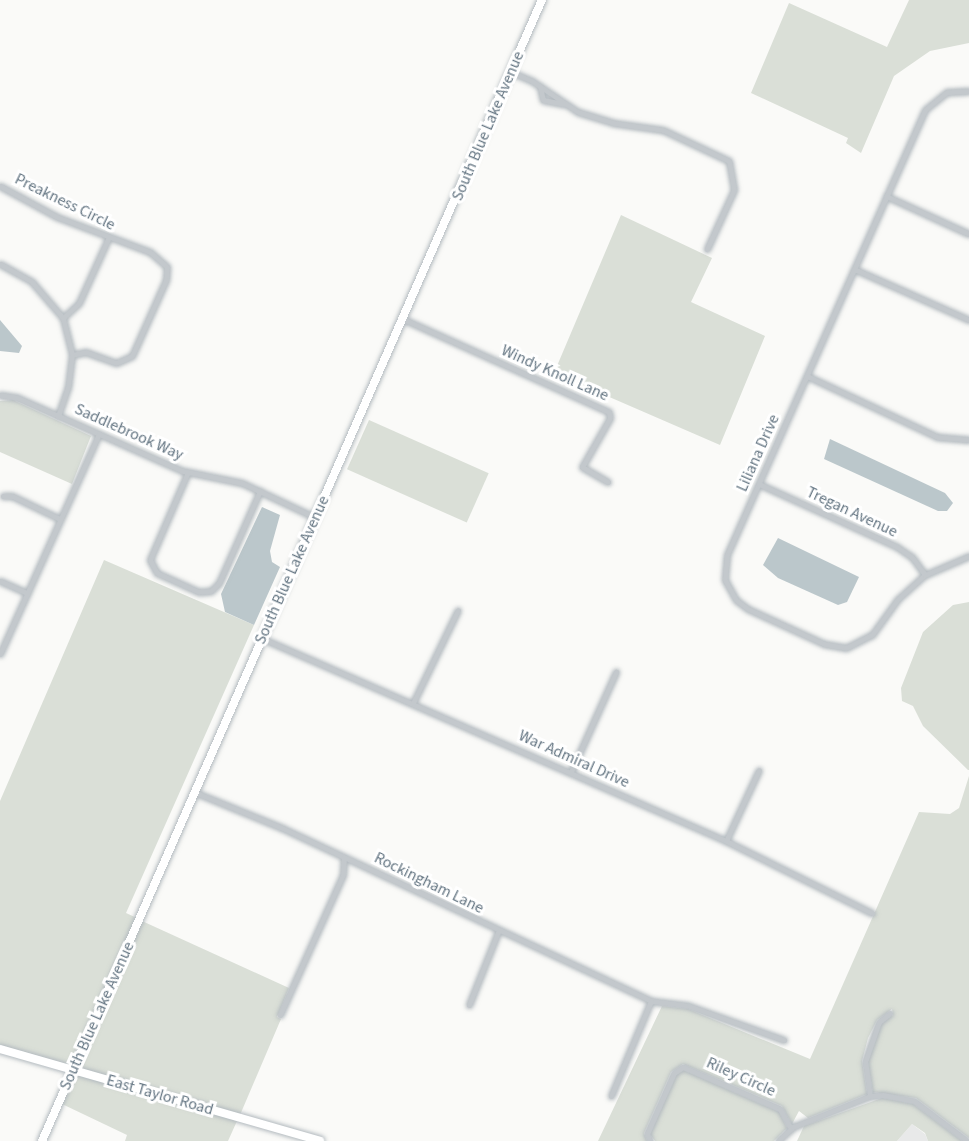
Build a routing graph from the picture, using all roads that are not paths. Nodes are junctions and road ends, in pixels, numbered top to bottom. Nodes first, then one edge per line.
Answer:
1 (542, 0) edge
2 (511, 72) junction
3 (540, 86) junction
4 (969, 91) edge
5 (564, 104) junction
6 (0, 186) edge
7 (886, 196) junction
8 (969, 234) edge
9 (108, 239) junction
10 (707, 249) dead end
11 (0, 264) edge
12 (854, 269) junction
13 (63, 318) junction
14 (403, 319) junction
15 (969, 320) edge
16 (72, 354) junction
17 (807, 376) junction
18 (0, 395) edge
19 (58, 416) junction
20 (99, 434) junction
21 (969, 440) edge
22 (188, 472) junction
23 (608, 482) dead end
24 (759, 484) junction
25 (260, 491) junction
26 (3, 496) dead end
27 (316, 518) junction
28 (60, 519) junction
29 (969, 556) edge
30 (926, 575) junction
31 (0, 581) edge
32 (27, 593) junction
33 (458, 610) dead end
34 (261, 638) junction
35 (0, 654) edge
36 (616, 672) dead end
37 (413, 703) junction
38 (759, 770) dead end
39 (572, 772) junction
40 (194, 792) junction
41 (726, 841) junction
42 (344, 857) junction
43 (872, 912) dead end
44 (498, 932) junction
45 (651, 1001) junction
46 (469, 1005) dead end
47 (890, 1013) dead end
48 (280, 1016) dead end
49 (784, 1041) dead end
50 (0, 1049) edge
51 (74, 1070) junction
52 (610, 1096) dead end
53 (870, 1096) junction
54 (791, 1129) junction
55 (42, 1141) edge
56 (320, 1141) edge
57 (650, 1141) edge
58 (778, 1141) edge
59 (967, 1141) edge

1 - 2 main road, South Blue Lake Avenue
2 - 3 street
2 - 14 main road, South Blue Lake Avenue
3 - 5 street
3 - 5 street
4 - 7 street, Liliana Drive
5 - 10 street
6 - 9 street, Preakness Circle
7 - 8 street
7 - 12 street, Liliana Drive
9 - 13 street
9 - 16 street, Preakness Circle
11 - 13 street
12 - 15 street
12 - 17 street, Liliana Drive
13 - 16 street
14 - 23 street, Windy Knoll Lane
14 - 27 main road, South Blue Lake Avenue
16 - 19 street
17 - 21 street
17 - 24 street, Liliana Drive
18 - 19 street, Saddlebrook Way
19 - 20 street, Saddlebrook Way
20 - 22 street, Saddlebrook Way
20 - 28 street
22 - 25 street, Saddlebrook Way
22 - 25 street
24 - 30 street, Tregan Avenue
24 - 30 street, Liliana Drive
25 - 27 street, Saddlebrook Way
26 - 28 street
27 - 34 main road, South Blue Lake Avenue
28 - 32 street
29 - 30 street, Liliana Drive
31 - 32 street
32 - 35 street
33 - 37 street
34 - 37 street, War Admiral Drive
34 - 40 main road, South Blue Lake Avenue
36 - 39 street
37 - 39 street, War Admiral Drive
38 - 41 street
39 - 41 street, War Admiral Drive
40 - 42 street, Rockingham Lane
40 - 51 main road, South Blue Lake Avenue
41 - 43 street, War Admiral Drive
42 - 44 street, Rockingham Lane
42 - 48 street
44 - 45 street, Rockingham Lane
44 - 46 street
45 - 49 street, Rockingham Lane
45 - 52 street
47 - 53 street
50 - 51 main road, East Taylor Road
51 - 55 main road, South Blue Lake Avenue
51 - 56 main road, East Taylor Road
53 - 54 street
53 - 59 street
54 - 57 street, Riley Circle
54 - 58 street

